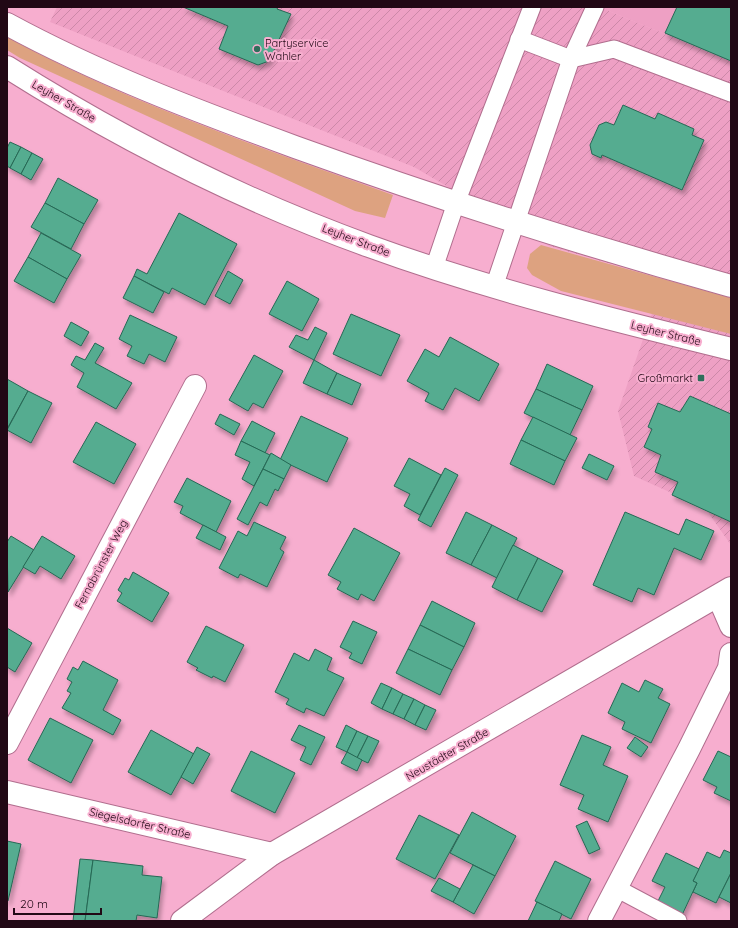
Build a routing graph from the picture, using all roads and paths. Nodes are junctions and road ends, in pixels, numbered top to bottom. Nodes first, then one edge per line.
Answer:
1 (532, 7) edge
2 (595, 7) edge
3 (7, 24) edge
4 (519, 39) junction
5 (571, 59) junction
6 (7, 67) edge
7 (731, 94) edge
8 (456, 203) junction
9 (515, 222) junction
10 (434, 268) junction
11 (731, 286) edge
12 (494, 287) junction
13 (731, 349) edge
14 (195, 386) dead end
15 (725, 592) edge
16 (731, 626) edge
17 (731, 654) edge
18 (7, 742) edge
19 (7, 792) edge
20 (272, 854) junction
21 (616, 888) junction
22 (182, 921) edge
23 (599, 921) edge
24 (678, 921) edge

1 - 4 lane
2 - 5 lane
3 - 8 street
4 - 5 lane
4 - 8 lane
5 - 7 lane
5 - 9 lane
6 - 10 street, Leyher Straße
8 - 9 street
8 - 10 lane
9 - 11 street
9 - 12 lane
10 - 12 street, Leyher Straße
12 - 13 street, Leyher Straße
14 - 18 street, Fernabrünster Weg
15 - 16 street, Neustädter Straße
15 - 20 street, Neustädter Straße
17 - 21 street
19 - 20 street, Siegelsdorfer Straße
20 - 22 street, Neustädter Straße
21 - 23 street
21 - 24 lane

